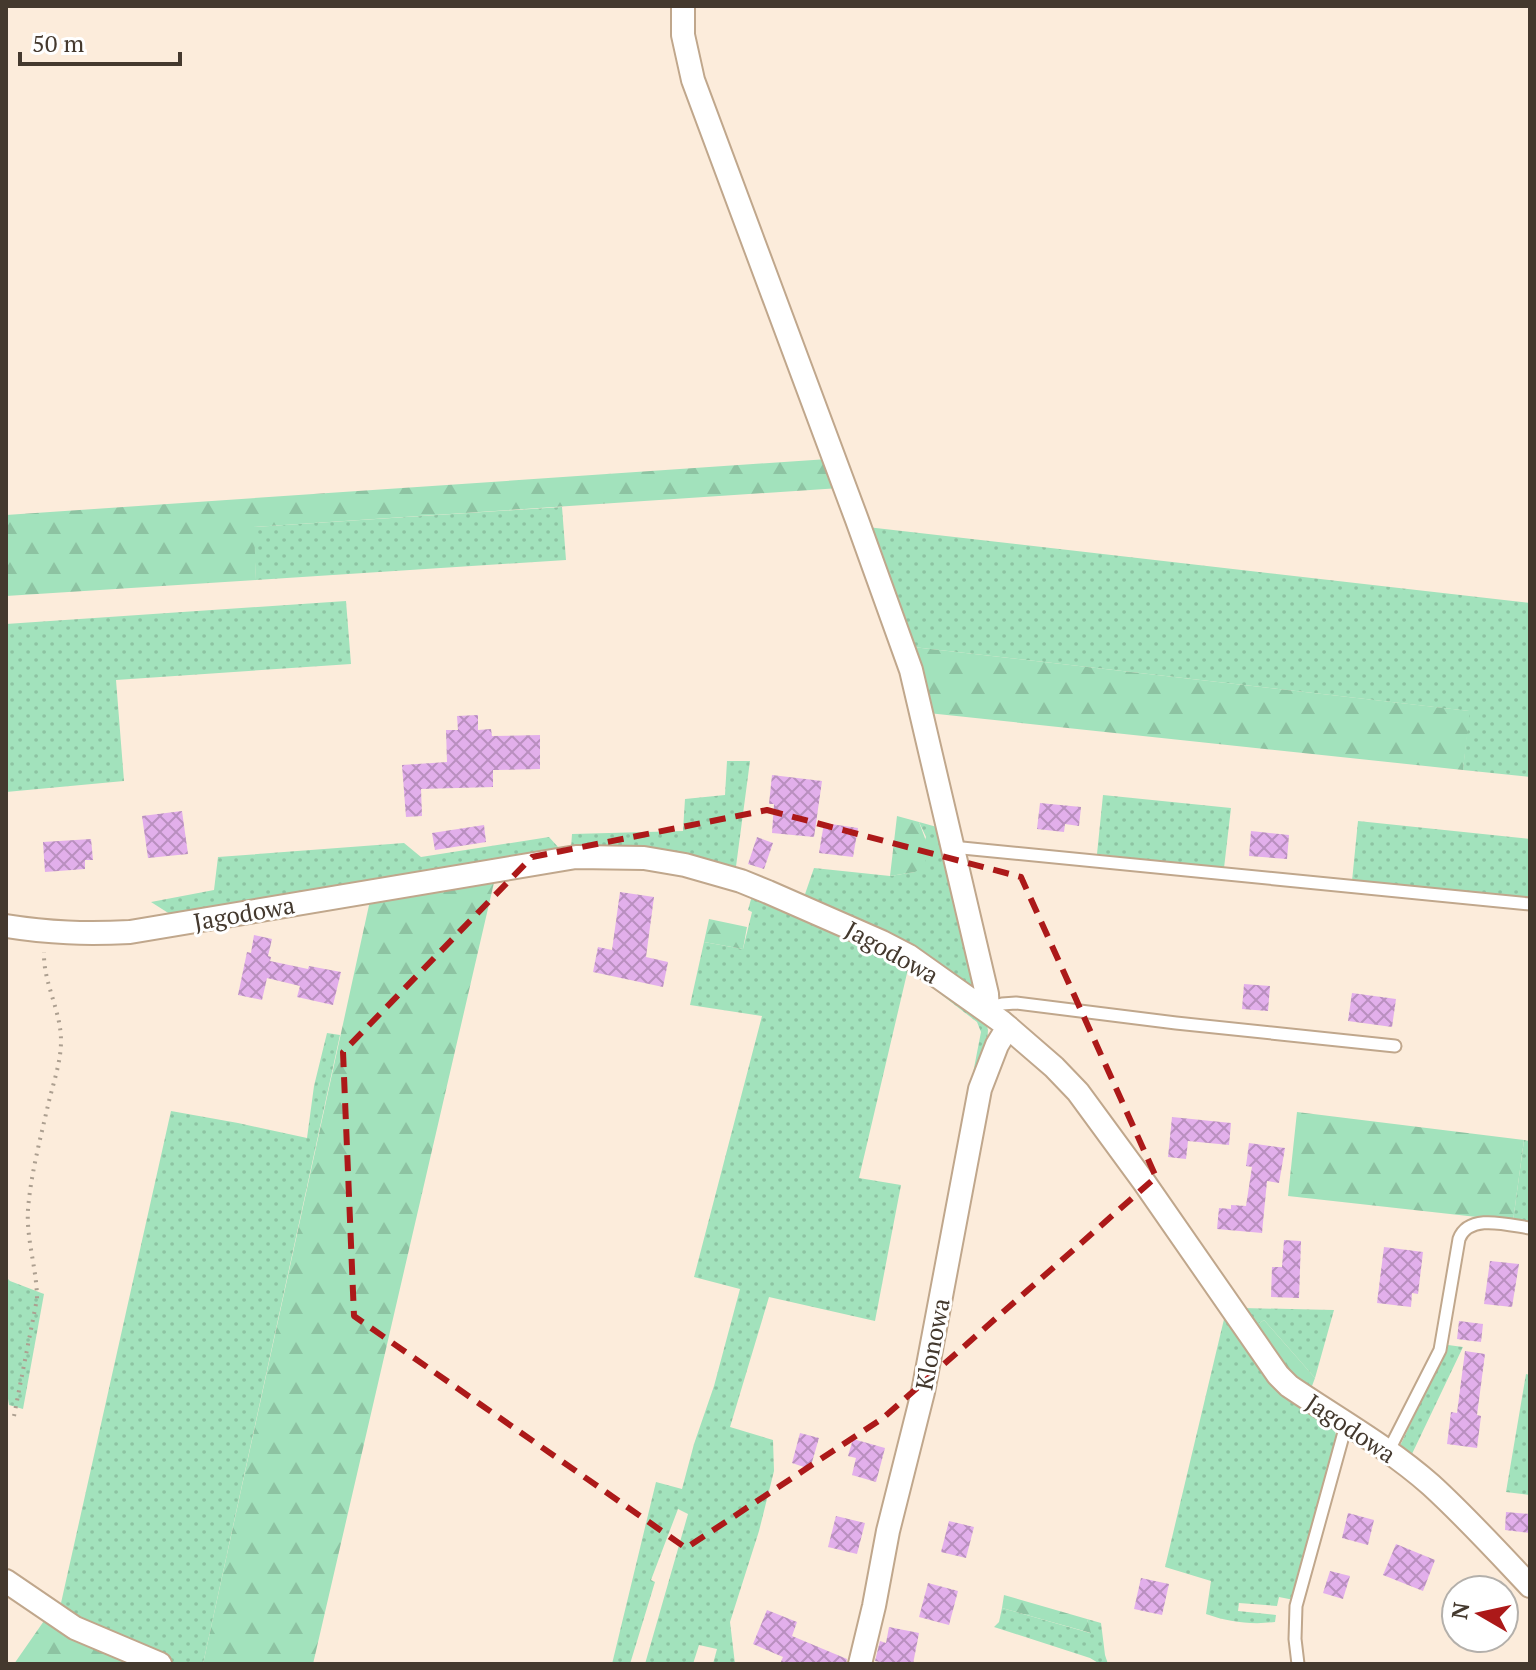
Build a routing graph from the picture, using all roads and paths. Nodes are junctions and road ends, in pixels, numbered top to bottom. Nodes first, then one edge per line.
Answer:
1 (683, 6) edge
2 (952, 847) junction
3 (1530, 904) edge
4 (6, 926) edge
5 (44, 932) junction
6 (989, 1010) junction
7 (1008, 1027) junction
8 (1395, 1046) dead end
9 (1530, 1228) edge
10 (14, 1416) dead end
11 (1346, 1425) junction
12 (1388, 1452) junction
13 (6, 1581) edge
14 (1530, 1586) edge
15 (160, 1664) edge
16 (860, 1664) edge
17 (1298, 1664) edge

1 - 2 street
2 - 3 lane
2 - 6 street
4 - 5 street, Jagodowa
5 - 6 street, Jagodowa
5 - 10 path
6 - 7 street, Jagodowa
6 - 8 lane
7 - 11 street, Jagodowa
7 - 16 street, Klonowa
9 - 12 lane
11 - 12 street, Jagodowa
11 - 17 lane
12 - 14 street, Jagodowa
13 - 15 street

